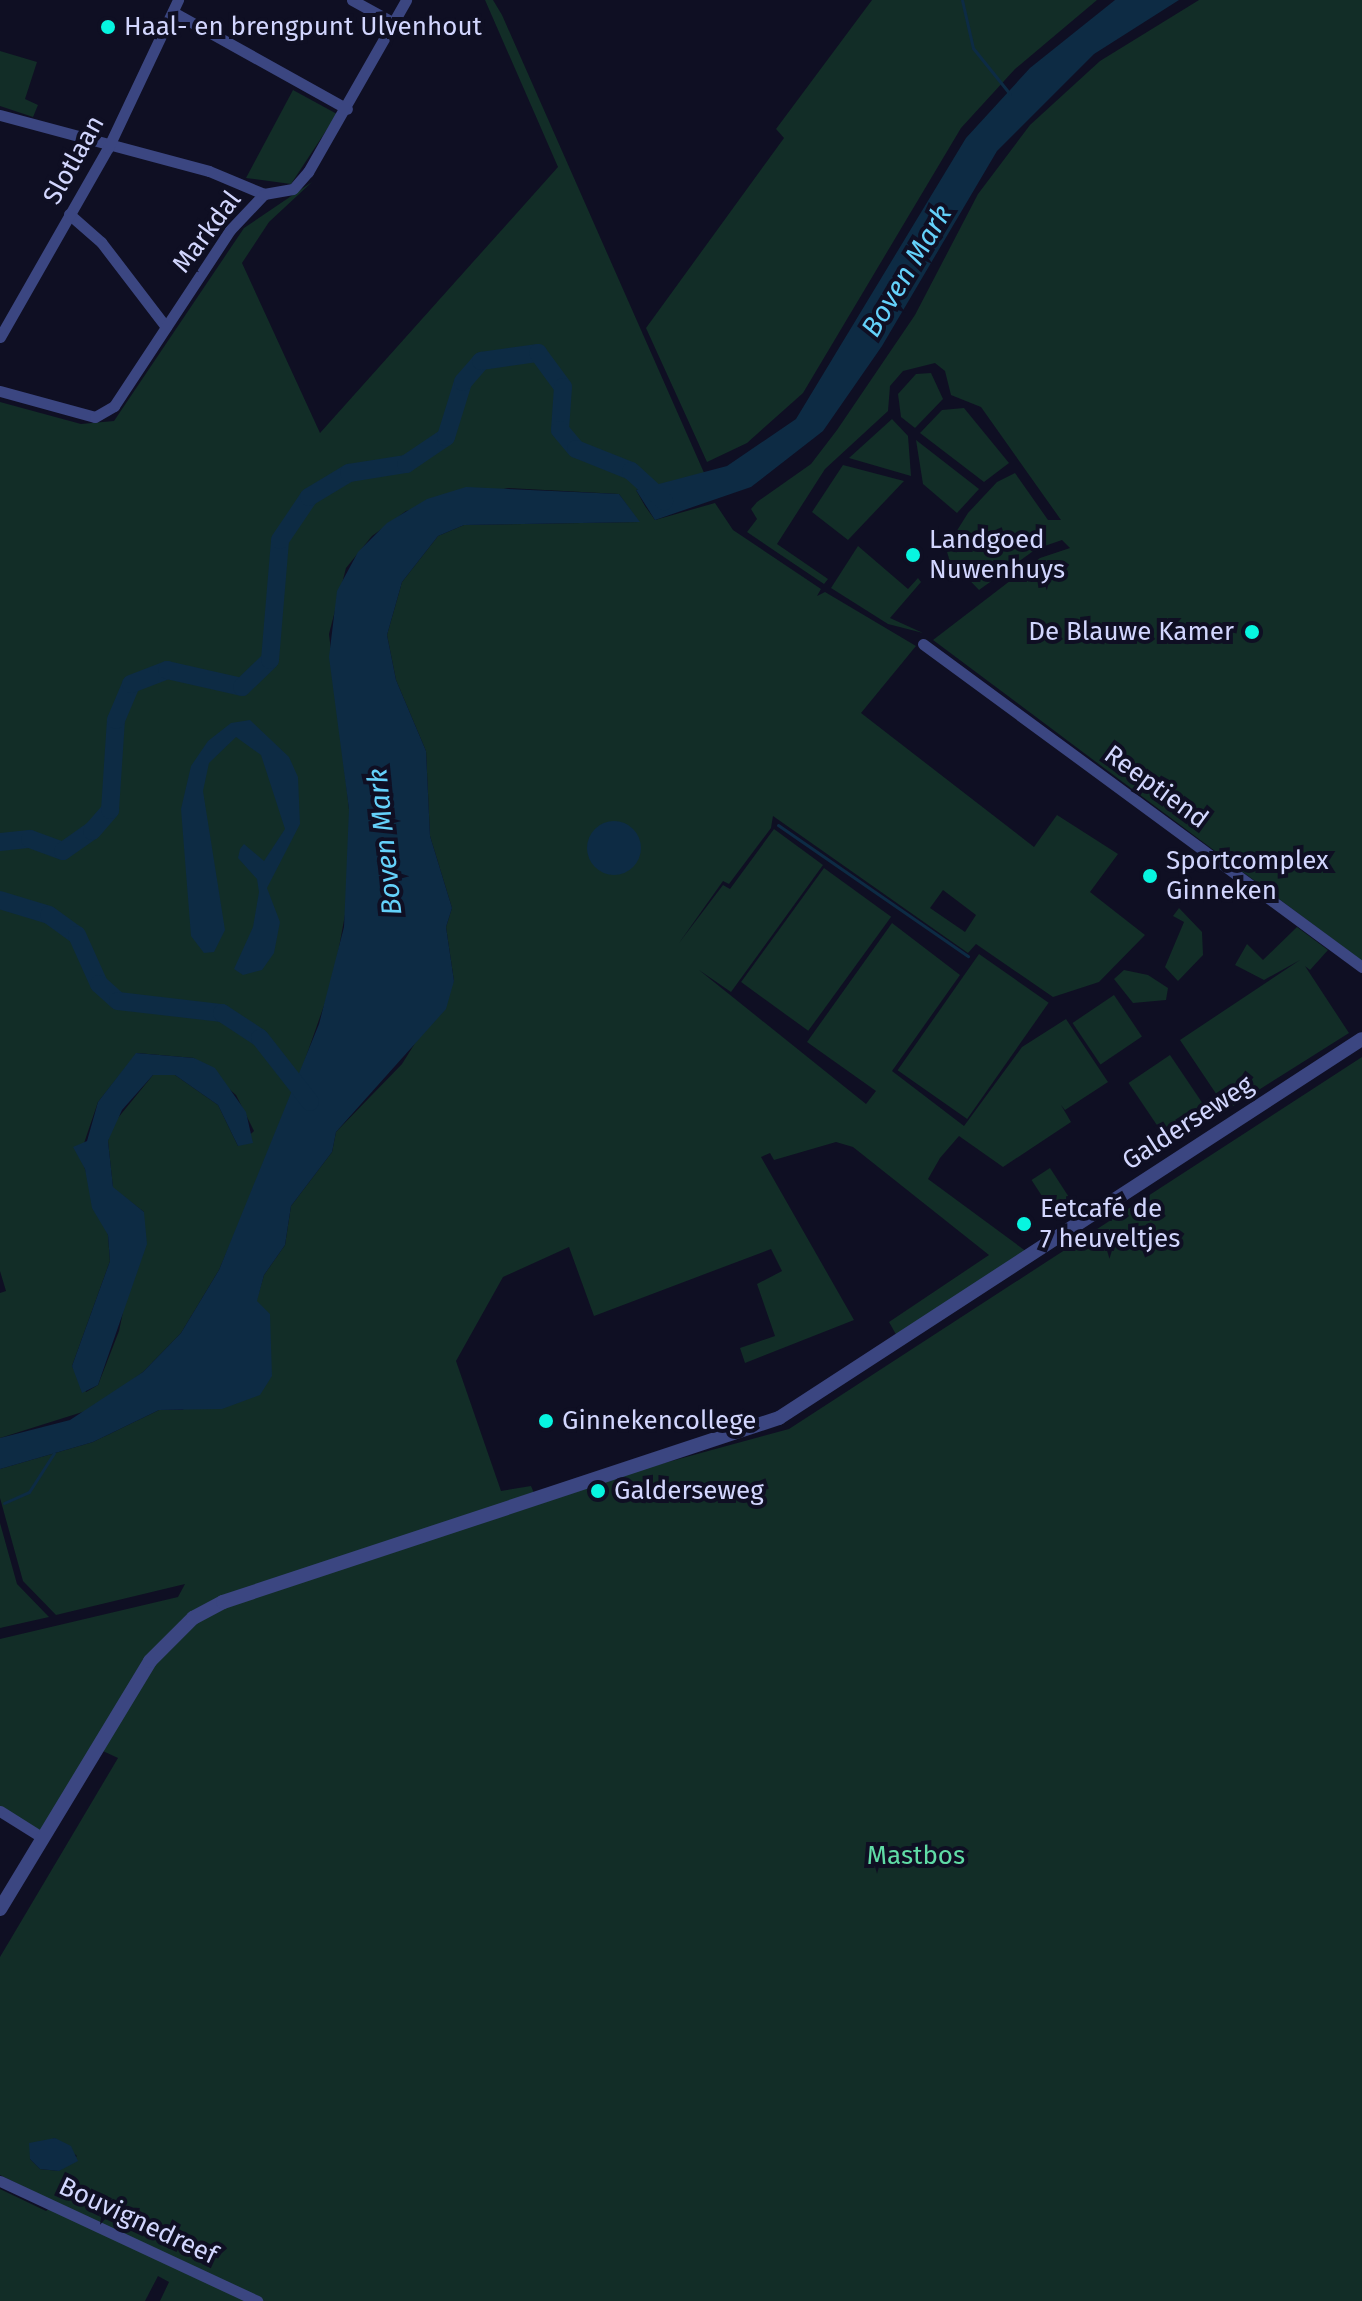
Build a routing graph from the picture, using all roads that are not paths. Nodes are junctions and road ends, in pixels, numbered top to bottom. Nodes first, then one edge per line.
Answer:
1 (352, 0) edge
2 (406, 0) edge
3 (175, 6) edge
4 (394, 23) junction
5 (347, 109) junction
6 (0, 115) edge
7 (108, 148) junction
8 (264, 194) junction
9 (69, 214) junction
10 (166, 327) junction
11 (0, 337) edge
12 (0, 391) edge
13 (923, 644) dead end
14 (1362, 967) edge
15 (1362, 1039) edge
16 (0, 1811) edge
17 (43, 1838) junction
18 (0, 1909) edge
19 (0, 2181) edge
20 (257, 2301) edge

1 - 4 street
2 - 4 street, Markdal
3 - 5 street
3 - 7 street, Slotlaan
4 - 5 street, Markdal
5 - 8 street, Markdal
6 - 7 street
7 - 8 street
7 - 9 street, Slotlaan
8 - 10 street, Markdal
9 - 10 street
9 - 11 street, Slotlaan
10 - 12 street, Markdal
13 - 14 street, Reeptiend
15 - 17 street, Galderseweg
16 - 17 street
17 - 18 street, Galderseweg
19 - 20 street, Bouvignedreef

